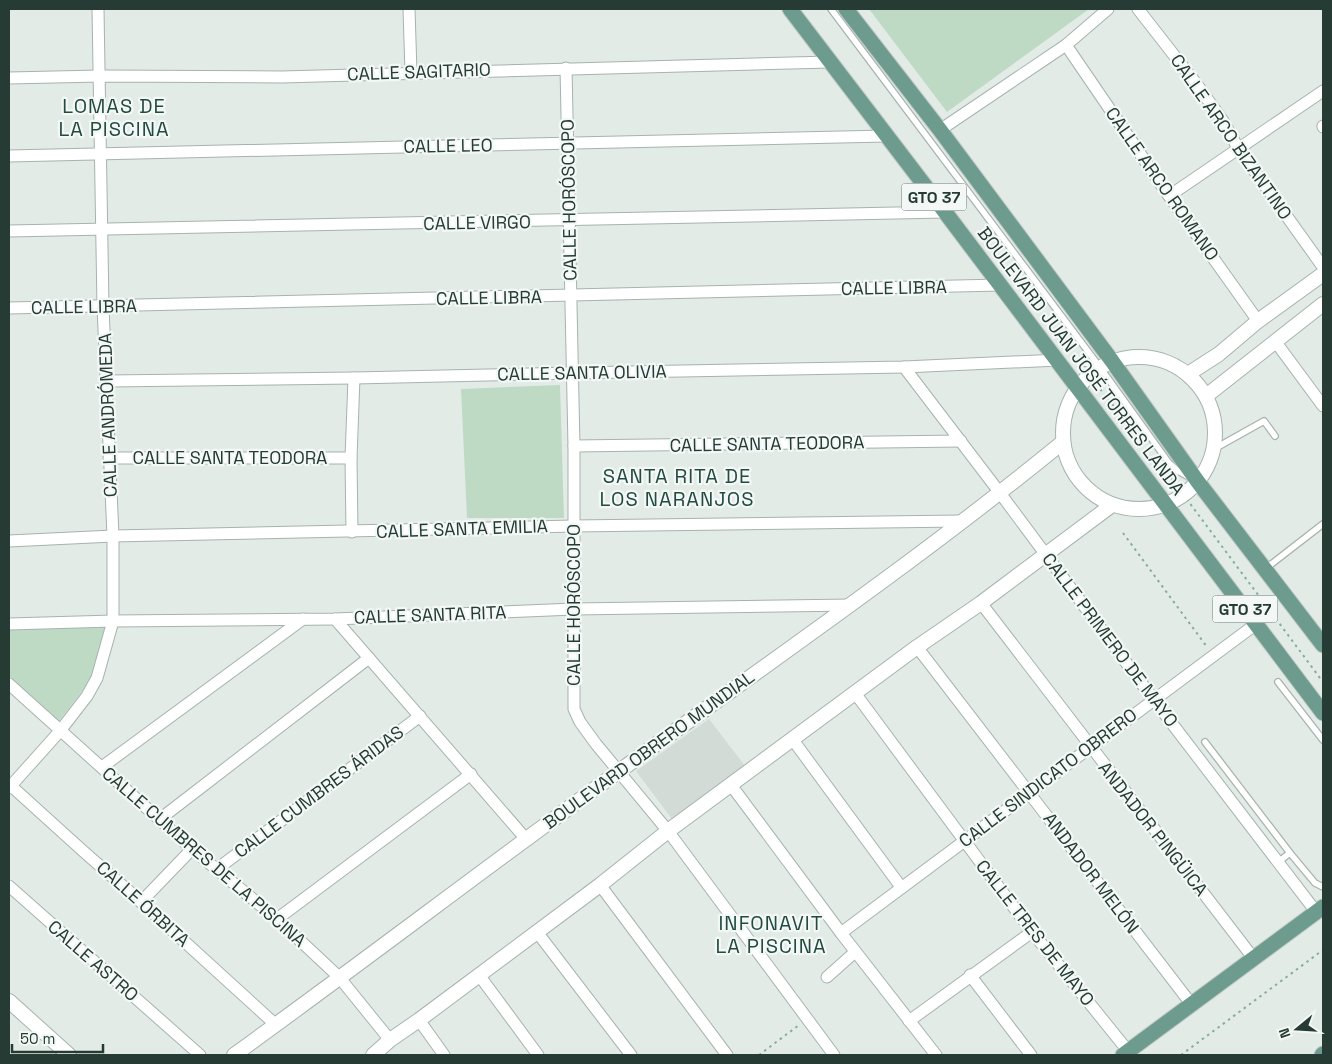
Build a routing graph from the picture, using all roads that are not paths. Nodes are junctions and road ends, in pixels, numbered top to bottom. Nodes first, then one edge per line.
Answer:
1 (98, 9) edge
2 (409, 9) edge
3 (790, 9) edge
4 (831, 9) edge
5 (846, 9) edge
6 (1108, 9) edge
7 (1138, 9) edge
8 (1066, 45) junction
9 (830, 62) junction
10 (566, 68) junction
11 (411, 73) junction
12 (100, 76) junction
13 (9, 78) edge
14 (1323, 91) edge
15 (940, 130) junction
16 (886, 136) junction
17 (567, 144) junction
18 (1238, 148) junction
19 (102, 154) junction
20 (9, 156) edge
21 (1169, 196) junction
22 (945, 212) junction
23 (569, 221) junction
24 (102, 229) junction
25 (9, 231) edge
26 (1323, 267) edge
27 (1323, 274) edge
28 (1000, 285) junction
29 (571, 296) junction
30 (1323, 304) edge
31 (104, 306) junction
32 (9, 308) edge
33 (1258, 321) junction
34 (1274, 341) junction
35 (1058, 360) junction
36 (1096, 366) junction
37 (904, 368) junction
38 (572, 373) junction
39 (1188, 374) junction
40 (354, 378) junction
41 (107, 381) junction
42 (1077, 386) junction
43 (1206, 396) junction
44 (1323, 406) edge
45 (1275, 436) dead end
46 (961, 441) junction
47 (1062, 442) junction
48 (574, 446) junction
49 (1214, 449) junction
50 (109, 458) junction
51 (351, 458) junction
52 (1198, 482) junction
53 (1000, 493) junction
54 (1112, 505) junction
55 (1166, 505) junction
56 (962, 521) junction
57 (1323, 524) edge
58 (574, 526) junction
59 (352, 532) junction
60 (113, 536) junction
61 (9, 541) edge
62 (1046, 554) junction
63 (1265, 569) junction
64 (981, 603) junction
65 (852, 605) junction
66 (574, 609) junction
67 (303, 619) junction
68 (336, 619) junction
69 (113, 621) junction
70 (9, 624) edge
71 (1256, 624) junction
72 (1323, 645) edge
73 (917, 647) junction
74 (369, 658) junction
75 (1278, 682) dead end
76 (9, 684) edge
77 (855, 693) junction
78 (1154, 700) junction
79 (1323, 714) edge
80 (420, 716) junction
81 (60, 731) junction
82 (793, 740) junction
83 (1323, 740) edge
84 (1206, 742) dead end
85 (1090, 748) junction
86 (102, 767) junction
87 (619, 771) junction
88 (471, 774) junction
89 (731, 784) junction
90 (9, 786) edge
91 (1029, 792) junction
92 (160, 819) junction
93 (668, 831) junction
94 (526, 839) junction
95 (964, 841) junction
96 (192, 849) junction
97 (1290, 853) junction
98 (1278, 862) junction
99 (217, 869) junction
100 (600, 885) junction
101 (9, 886) edge
102 (901, 887) junction
103 (1323, 887) edge
104 (141, 902) junction
105 (1320, 910) edge
106 (277, 920) junction
107 (537, 932) junction
108 (1032, 932) junction
109 (841, 934) junction
110 (855, 952) junction
111 (1254, 959) junction
112 (480, 975) junction
113 (970, 976) junction
114 (827, 977) dead end
115 (340, 978) junction
116 (9, 1001) edge
117 (1192, 1005) junction
118 (419, 1020) junction
119 (909, 1021) junction
120 (276, 1025) junction
121 (390, 1040) junction
122 (1125, 1053) edge
123 (69, 1055) edge
124 (200, 1055) edge
125 (234, 1055) edge
126 (373, 1055) edge
127 (444, 1055) edge
128 (538, 1055) edge
129 (631, 1055) edge
130 (727, 1055) edge
131 (834, 1055) edge
132 (936, 1055) edge
133 (1031, 1055) edge

1 - 12 street, CALLE ANDRÓMEDA
2 - 11 street
3 - 9 main road, BOULEVARD JUAN JOSÉ TORRES LANDA / GTO 37
4 - 36 lane
5 - 15 main road, BOULEVARD JUAN JOSÉ TORRES LANDA / GTO 37
6 - 8 street
7 - 18 street, CALLE ARCO BIZANTINO
8 - 15 street
8 - 21 street, CALLE ARCO ROMANO
9 - 10 street, CALLE SAGITARIO
9 - 16 main road, BOULEVARD JUAN JOSÉ TORRES LANDA / GTO 37
10 - 11 street, CALLE SAGITARIO
10 - 17 street, CALLE HORÓSCOPO
11 - 12 street, CALLE SAGITARIO
12 - 13 street, CALLE SAGITARIO
12 - 19 street, CALLE ANDRÓMEDA
14 - 18 street
15 - 36 main road, BOULEVARD JUAN JOSÉ TORRES LANDA / GTO 37
16 - 17 street, CALLE LEO
16 - 22 main road, BOULEVARD JUAN JOSÉ TORRES LANDA / GTO 37
17 - 19 street, CALLE LEO
17 - 23 street, CALLE HORÓSCOPO
18 - 21 street
18 - 26 street, CALLE ARCO BIZANTINO
19 - 20 street, CALLE LEO
19 - 24 street, CALLE ANDRÓMEDA
21 - 33 street, CALLE ARCO ROMANO
22 - 23 street, CALLE VIRGO
22 - 28 main road, BOULEVARD JUAN JOSÉ TORRES LANDA / GTO 37
23 - 24 street, CALLE VIRGO
23 - 29 street, CALLE HORÓSCOPO
24 - 25 street, CALLE VIRGO
24 - 31 street, CALLE ANDRÓMEDA
27 - 33 street
28 - 29 street, CALLE LIBRA
28 - 35 main road, BOULEVARD JUAN JOSÉ TORRES LANDA / GTO 37
29 - 31 street, CALLE LIBRA
29 - 38 street, CALLE HORÓSCOPO
30 - 34 street
31 - 32 street, CALLE LIBRA
31 - 41 street, CALLE ANDRÓMEDA
33 - 39 street
34 - 43 street
34 - 44 street
35 - 37 street, CALLE SANTA OLIVIA
35 - 42 main road, BOULEVARD JUAN JOSÉ TORRES LANDA / GTO 37
36 - 39 street
36 - 42 street
36 - 52 main road, BOULEVARD JUAN JOSÉ TORRES LANDA / GTO 37
37 - 38 street, CALLE SANTA OLIVIA
37 - 46 street, CALLE PRIMERO DE MAYO
38 - 40 street, CALLE SANTA OLIVIA
38 - 48 street, CALLE HORÓSCOPO
39 - 43 street
40 - 41 street, CALLE SANTA OLIVIA
40 - 51 street
41 - 50 street, CALLE ANDRÓMEDA
42 - 47 street
42 - 55 main road, BOULEVARD JUAN JOSÉ TORRES LANDA / GTO 37
43 - 49 street
45 - 49 lane
46 - 48 street, CALLE SANTA TEODORA
46 - 53 street, CALLE PRIMERO DE MAYO
47 - 53 street, BOULEVARD OBRERO MUNDIAL
47 - 54 street
48 - 58 street, CALLE HORÓSCOPO
49 - 52 street
50 - 51 street, CALLE SANTA TEODORA
50 - 60 street, CALLE ANDRÓMEDA
51 - 59 street
52 - 55 street
52 - 63 main road, BOULEVARD JUAN JOSÉ TORRES LANDA / GTO 37
53 - 56 street, BOULEVARD OBRERO MUNDIAL
53 - 62 street, CALLE PRIMERO DE MAYO
54 - 55 street
54 - 62 street
55 - 71 main road, BOULEVARD JUAN JOSÉ TORRES LANDA / GTO 37
56 - 58 street, CALLE SANTA EMILIA
56 - 65 street, BOULEVARD OBRERO MUNDIAL
57 - 63 lane
58 - 59 street, CALLE SANTA EMILIA
58 - 66 street, CALLE HORÓSCOPO
59 - 60 street, CALLE SANTA EMILIA
60 - 61 street, CALLE SANTA EMILIA
60 - 69 street, CALLE ANDRÓMEDA
62 - 64 street
62 - 78 street, CALLE PRIMERO DE MAYO
63 - 72 main road, BOULEVARD JUAN JOSÉ TORRES LANDA / GTO 37
64 - 73 street
64 - 85 street, ANDADOR PINGÜICA
65 - 66 street, CALLE SANTA RITA
65 - 87 street, BOULEVARD OBRERO MUNDIAL
66 - 68 street, CALLE SANTA RITA
66 - 87 street, CALLE HORÓSCOPO
67 - 68 street, CALLE SANTA RITA
67 - 69 street, CALLE SANTA RITA
67 - 86 street
68 - 74 street
69 - 70 street, CALLE SANTA RITA
69 - 81 street, CALLE ANDRÓMEDA
71 - 78 street, CALLE SINDICATO OBRERO
71 - 79 main road, BOULEVARD JUAN JOSÉ TORRES LANDA / GTO 37
73 - 77 street
73 - 91 street, ANDADOR MELÓN
74 - 80 street
74 - 92 street
75 - 83 lane
76 - 81 street, CALLE CUMBRES DE LA PISCINA
77 - 82 street
77 - 95 street, CALLE TRES DE MAYO
78 - 85 street, CALLE SINDICATO OBRERO
78 - 98 street, CALLE PRIMERO DE MAYO
80 - 88 street
80 - 99 street, CALLE CUMBRES ÁRIDAS
81 - 86 street, CALLE CUMBRES DE LA PISCINA
81 - 90 street, CALLE ANDRÓMEDA
82 - 89 street
82 - 102 street
84 - 97 lane
85 - 91 street, CALLE SINDICATO OBRERO
85 - 111 street, ANDADOR PINGÜICA
86 - 92 street, CALLE CUMBRES DE LA PISCINA
87 - 93 street, CALLE HORÓSCOPO
87 - 94 street, BOULEVARD OBRERO MUNDIAL
88 - 94 street
88 - 106 street
89 - 93 street
89 - 109 street
90 - 104 street, CALLE ÓRBITA
91 - 95 street, CALLE SINDICATO OBRERO
91 - 117 street, ANDADOR MELÓN
92 - 96 street, CALLE CUMBRES DE LA PISCINA
93 - 100 street
93 - 131 street, CALLE HORÓSCOPO
94 - 115 street, BOULEVARD OBRERO MUNDIAL
95 - 102 street, CALLE SINDICATO OBRERO
95 - 108 street, CALLE TRES DE MAYO
96 - 99 street, CALLE CUMBRES DE LA PISCINA
96 - 104 street
97 - 98 lane
97 - 103 lane
98 - 105 street, CALLE PRIMERO DE MAYO
99 - 106 street, CALLE CUMBRES DE LA PISCINA
100 - 107 street
100 - 130 street
101 - 124 street, CALLE ASTRO
102 - 109 street, CALLE SINDICATO OBRERO
104 - 120 street, CALLE ÓRBITA
105 - 111 main road
106 - 115 street, CALLE CUMBRES DE LA PISCINA
107 - 112 street
107 - 129 street
108 - 113 street
108 - 122 street, CALLE TRES DE MAYO
109 - 110 street
110 - 114 street
110 - 119 street
111 - 117 main road
112 - 118 street
112 - 128 street
113 - 119 street
113 - 133 street
115 - 120 street, BOULEVARD OBRERO MUNDIAL
115 - 121 street, CALLE CUMBRES DE LA PISCINA
116 - 123 street
117 - 122 main road
118 - 121 street
118 - 127 street
119 - 132 street
120 - 125 street, BOULEVARD OBRERO MUNDIAL
121 - 126 street

